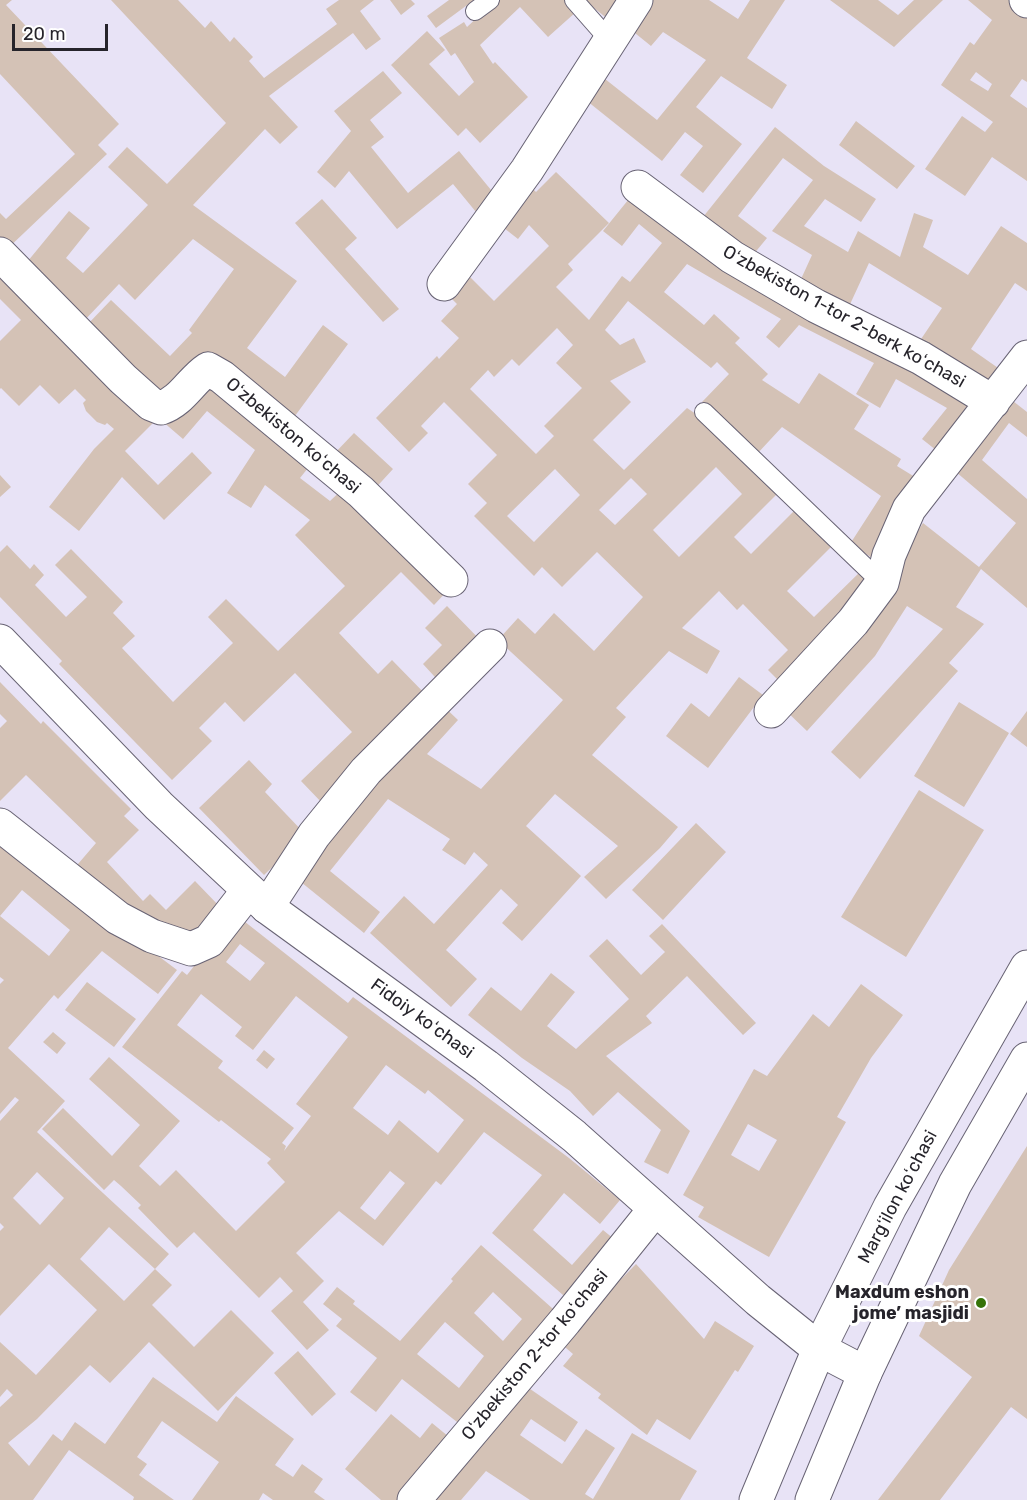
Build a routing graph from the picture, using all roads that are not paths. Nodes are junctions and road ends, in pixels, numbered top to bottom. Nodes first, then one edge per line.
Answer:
1 (490, 0) edge
2 (574, 0) edge
3 (636, 0) edge
4 (475, 11) dead end
5 (610, 41) junction
6 (638, 187) dead end
7 (0, 254) edge
8 (444, 284) dead end
9 (1027, 357) edge
10 (993, 402) junction
11 (704, 412) dead end
12 (451, 580) dead end
13 (882, 583) junction
14 (0, 641) edge
15 (490, 646) dead end
16 (771, 711) dead end
17 (0, 825) edge
18 (258, 899) junction
19 (1027, 967) edge
20 (1027, 1059) edge
21 (655, 1209) junction
22 (819, 1349) junction
23 (865, 1373) junction
24 (414, 1500) edge
25 (756, 1500) edge
26 (812, 1500) edge

1 - 4 lane
2 - 5 lane
3 - 5 street
5 - 8 street
6 - 10 street, Oʻzbekiston 1-tor 2-berk koʻchasi
7 - 12 street, Oʻzbekiston koʻchasi
9 - 10 street
10 - 13 street
11 - 13 lane
13 - 16 street
14 - 18 street, Fidoiy koʻchasi
15 - 18 street
17 - 18 street
18 - 21 street, Fidoiy koʻchasi
19 - 22 street, Margʻilon koʻchasi
20 - 23 street
21 - 22 street, Fidoiy koʻchasi
21 - 24 street, Oʻzbekiston 2-tor koʻchasi
22 - 23 street, Fidoiy koʻchasi
22 - 25 street, Margʻilon koʻchasi
23 - 26 street

